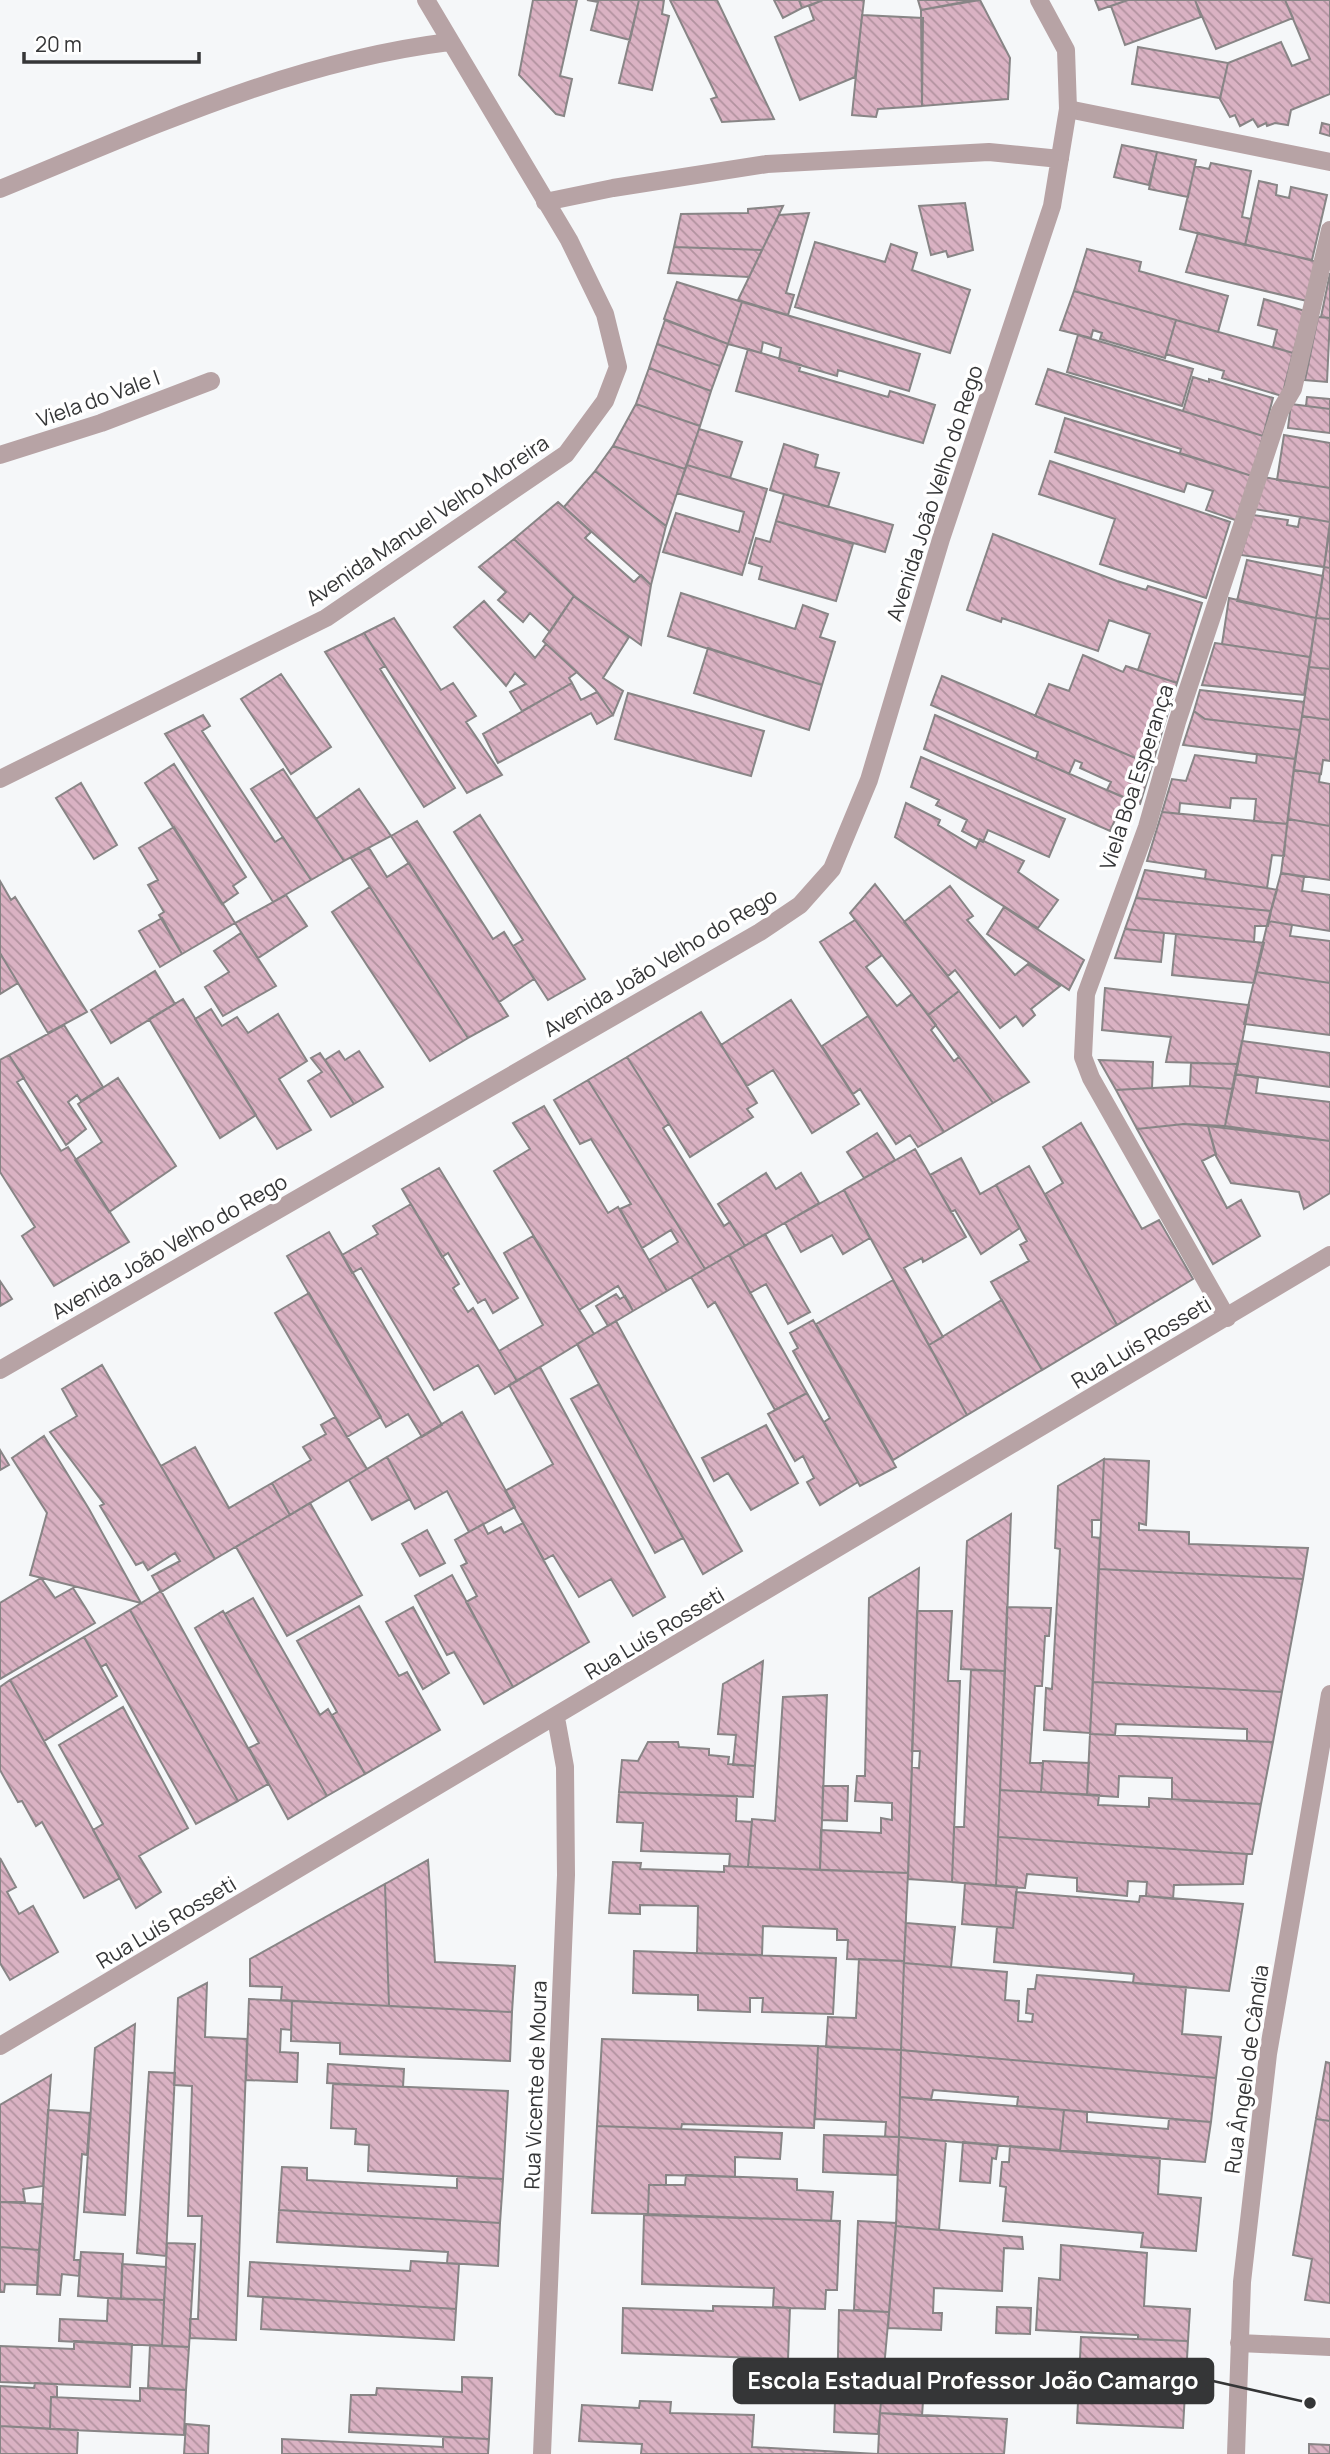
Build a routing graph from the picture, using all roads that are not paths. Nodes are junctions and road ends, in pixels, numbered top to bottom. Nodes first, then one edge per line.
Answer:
1 (426, 0) edge
2 (1039, 0) edge
3 (449, 42) junction
4 (1068, 109) junction
5 (1060, 159) junction
6 (1330, 162) edge
7 (0, 189) edge
8 (545, 202) junction
9 (1330, 230) edge
10 (211, 381) dead end
11 (0, 455) edge
12 (0, 779) edge
13 (1330, 1255) edge
14 (1227, 1318) junction
15 (0, 1370) edge
16 (1330, 1693) edge
17 (556, 1717) junction
18 (0, 2046) edge
19 (1239, 2343) junction
20 (1330, 2347) edge
21 (542, 2454) edge
22 (1236, 2454) edge

1 - 3 street, Avenida Manuel Velho Moreira
2 - 4 street, Avenida João Velho do Rego
3 - 7 street
3 - 8 street, Avenida Manuel Velho Moreira
4 - 5 street, Avenida João Velho do Rego
4 - 6 street
5 - 8 street
5 - 15 street, Avenida João Velho do Rego
8 - 12 street, Avenida Manuel Velho Moreira
9 - 14 street, Viela Boa Esperança
10 - 11 street, Viela do Vale I
13 - 14 street, Rua Luís Rosseti
14 - 17 street, Rua Luís Rosseti
16 - 19 street, Rua Ângelo de Cândia
17 - 18 street, Rua Luís Rosseti
17 - 21 street, Rua Vicente de Moura
19 - 20 street
19 - 22 street, Rua Ângelo de Cândia

